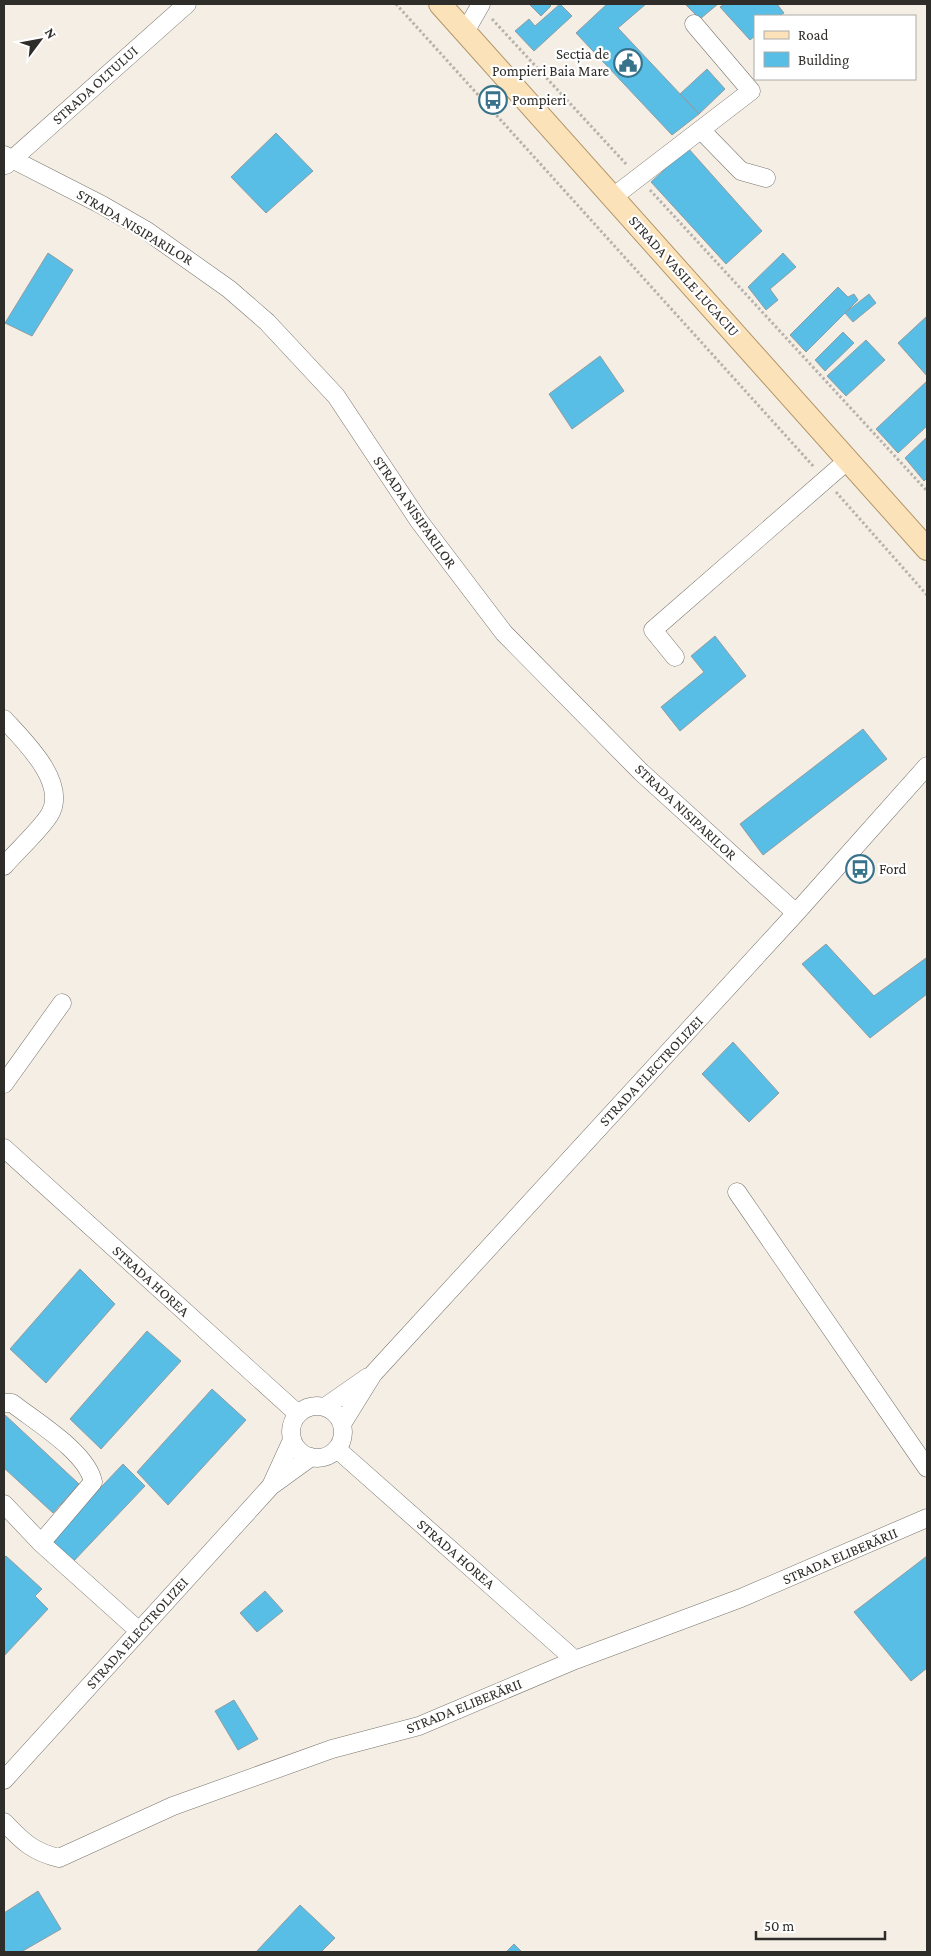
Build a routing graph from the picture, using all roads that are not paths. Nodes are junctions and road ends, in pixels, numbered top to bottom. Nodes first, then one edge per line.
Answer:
1 (187, 4) edge
2 (440, 4) edge
3 (480, 4) edge
4 (694, 24) dead end
5 (465, 32) junction
6 (700, 130) junction
7 (7, 160) edge
8 (766, 178) dead end
9 (613, 197) junction
10 (848, 460) junction
11 (927, 549) edge
12 (675, 657) dead end
13 (4, 719) edge
14 (927, 766) edge
15 (4, 866) edge
16 (796, 913) junction
17 (62, 1003) dead end
18 (4, 1084) edge
19 (4, 1148) edge
20 (737, 1192) dead end
21 (373, 1374) junction
22 (4, 1403) edge
23 (325, 1406) junction
24 (298, 1414) junction
25 (342, 1424) junction
26 (292, 1440) junction
27 (337, 1449) junction
28 (312, 1457) junction
29 (927, 1468) edge
30 (271, 1486) junction
31 (4, 1504) edge
32 (927, 1518) edge
33 (41, 1543) junction
34 (139, 1631) junction
35 (576, 1660) junction
36 (4, 1780) edge
37 (4, 1822) edge

1 - 7 street, STRADA OLTULUI
2 - 5 main road, STRADA VASILE LUCACIU
3 - 5 street
4 - 6 street
5 - 9 main road, STRADA VASILE LUCACIU
6 - 8 street
6 - 9 street
7 - 16 street, STRADA NISIPARILOR
9 - 10 main road, STRADA VASILE LUCACIU
10 - 11 main road, STRADA VASILE LUCACIU
10 - 12 street
13 - 15 street
14 - 16 street, STRADA ELECTROLIZEI
16 - 21 street, STRADA ELECTROLIZEI
17 - 18 street
19 - 24 street, STRADA HOREA
20 - 29 street
21 - 23 street, STRADA ELECTROLIZEI
21 - 25 street, STRADA ELECTROLIZEI
22 - 33 street
23 - 24 street
23 - 25 street
24 - 26 street
25 - 27 street
26 - 28 street
26 - 30 street, STRADA ELECTROLIZEI
27 - 28 street
27 - 35 street, STRADA HOREA
28 - 30 street, STRADA ELECTROLIZEI
30 - 34 street, STRADA ELECTROLIZEI
31 - 33 street
32 - 35 street, STRADA ELIBERĂRII
33 - 34 street
34 - 36 street, STRADA ELECTROLIZEI
35 - 37 street, STRADA ELIBERĂRII

